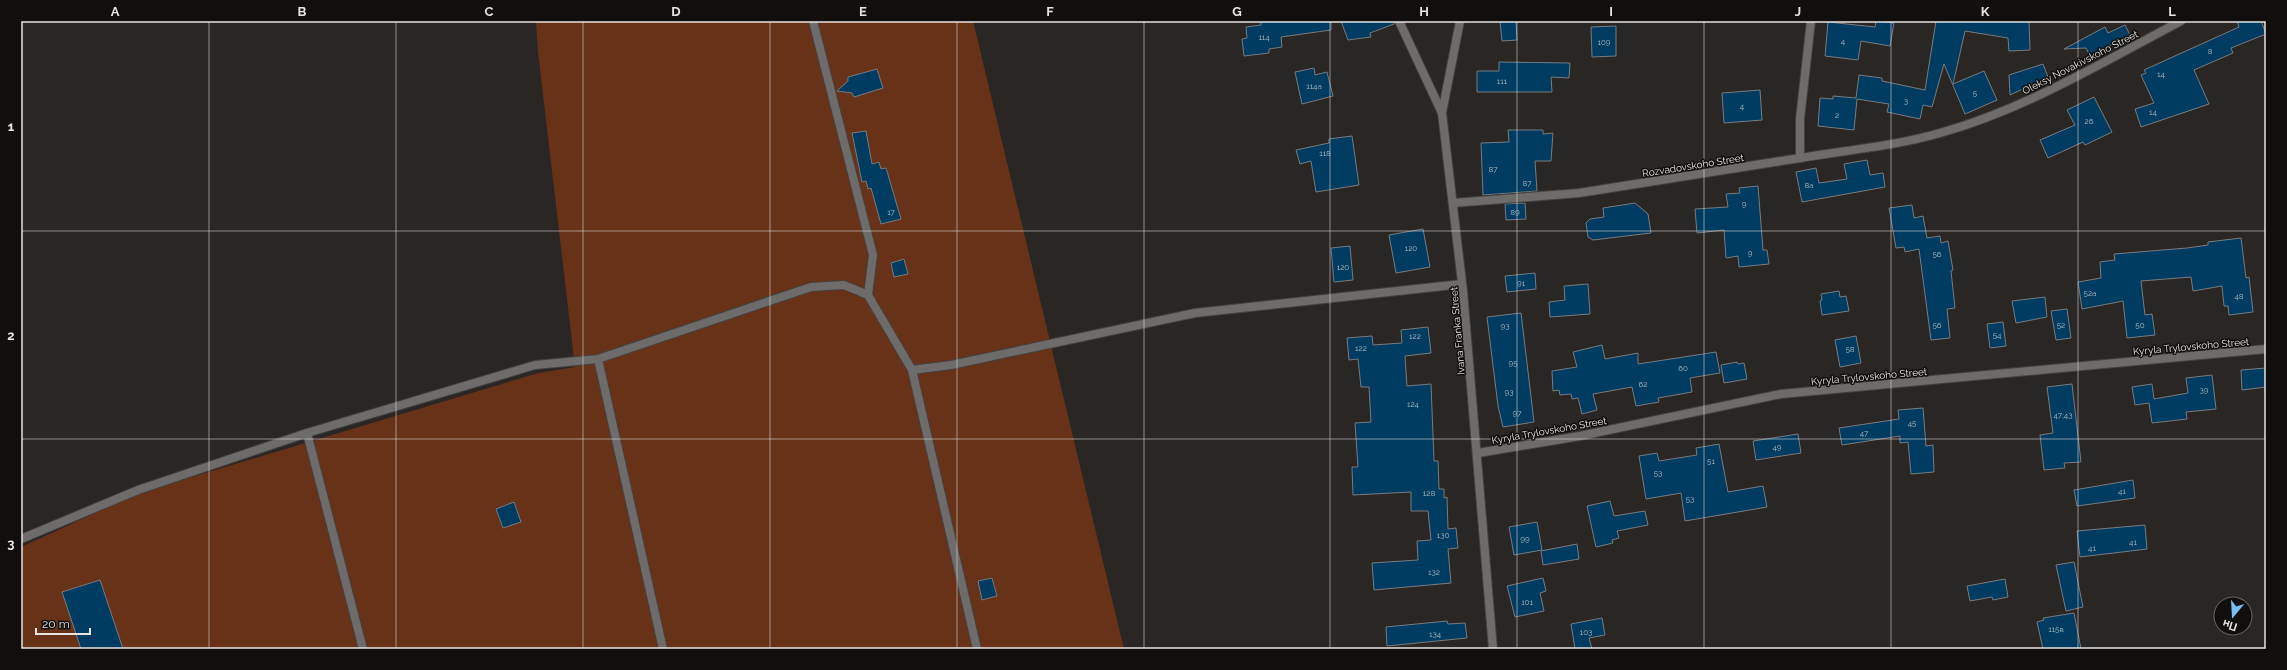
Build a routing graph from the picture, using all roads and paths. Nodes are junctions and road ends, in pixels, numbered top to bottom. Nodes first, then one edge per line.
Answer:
1 (813, 21) edge
2 (1399, 21) edge
3 (1460, 21) edge
4 (1811, 21) edge
5 (2181, 21) edge
6 (1442, 113) junction
7 (1800, 158) junction
8 (1453, 203) junction
9 (1462, 284) junction
10 (868, 295) junction
11 (2266, 349) edge
12 (598, 359) junction
13 (912, 370) junction
14 (307, 433) junction
15 (1478, 453) junction
16 (21, 539) edge
17 (363, 649) edge
18 (663, 649) edge
19 (977, 649) edge
20 (1494, 649) edge

1 - 10 street
2 - 6 street, Ivana Franka Street
3 - 6 street
4 - 7 street
5 - 7 street, Oleksy Novakivskoho Street
6 - 8 street, Ivana Franka Street
7 - 8 street, Rozvadovskoho Street
8 - 9 street, Ivana Franka Street
9 - 13 street
9 - 15 street, Ivana Franka Street
10 - 12 street
10 - 13 street
11 - 15 street, Kyryla Trylovskoho Street
12 - 14 street
12 - 18 street
13 - 19 street
14 - 16 street
14 - 17 street
15 - 20 street, Ivana Franka Street

